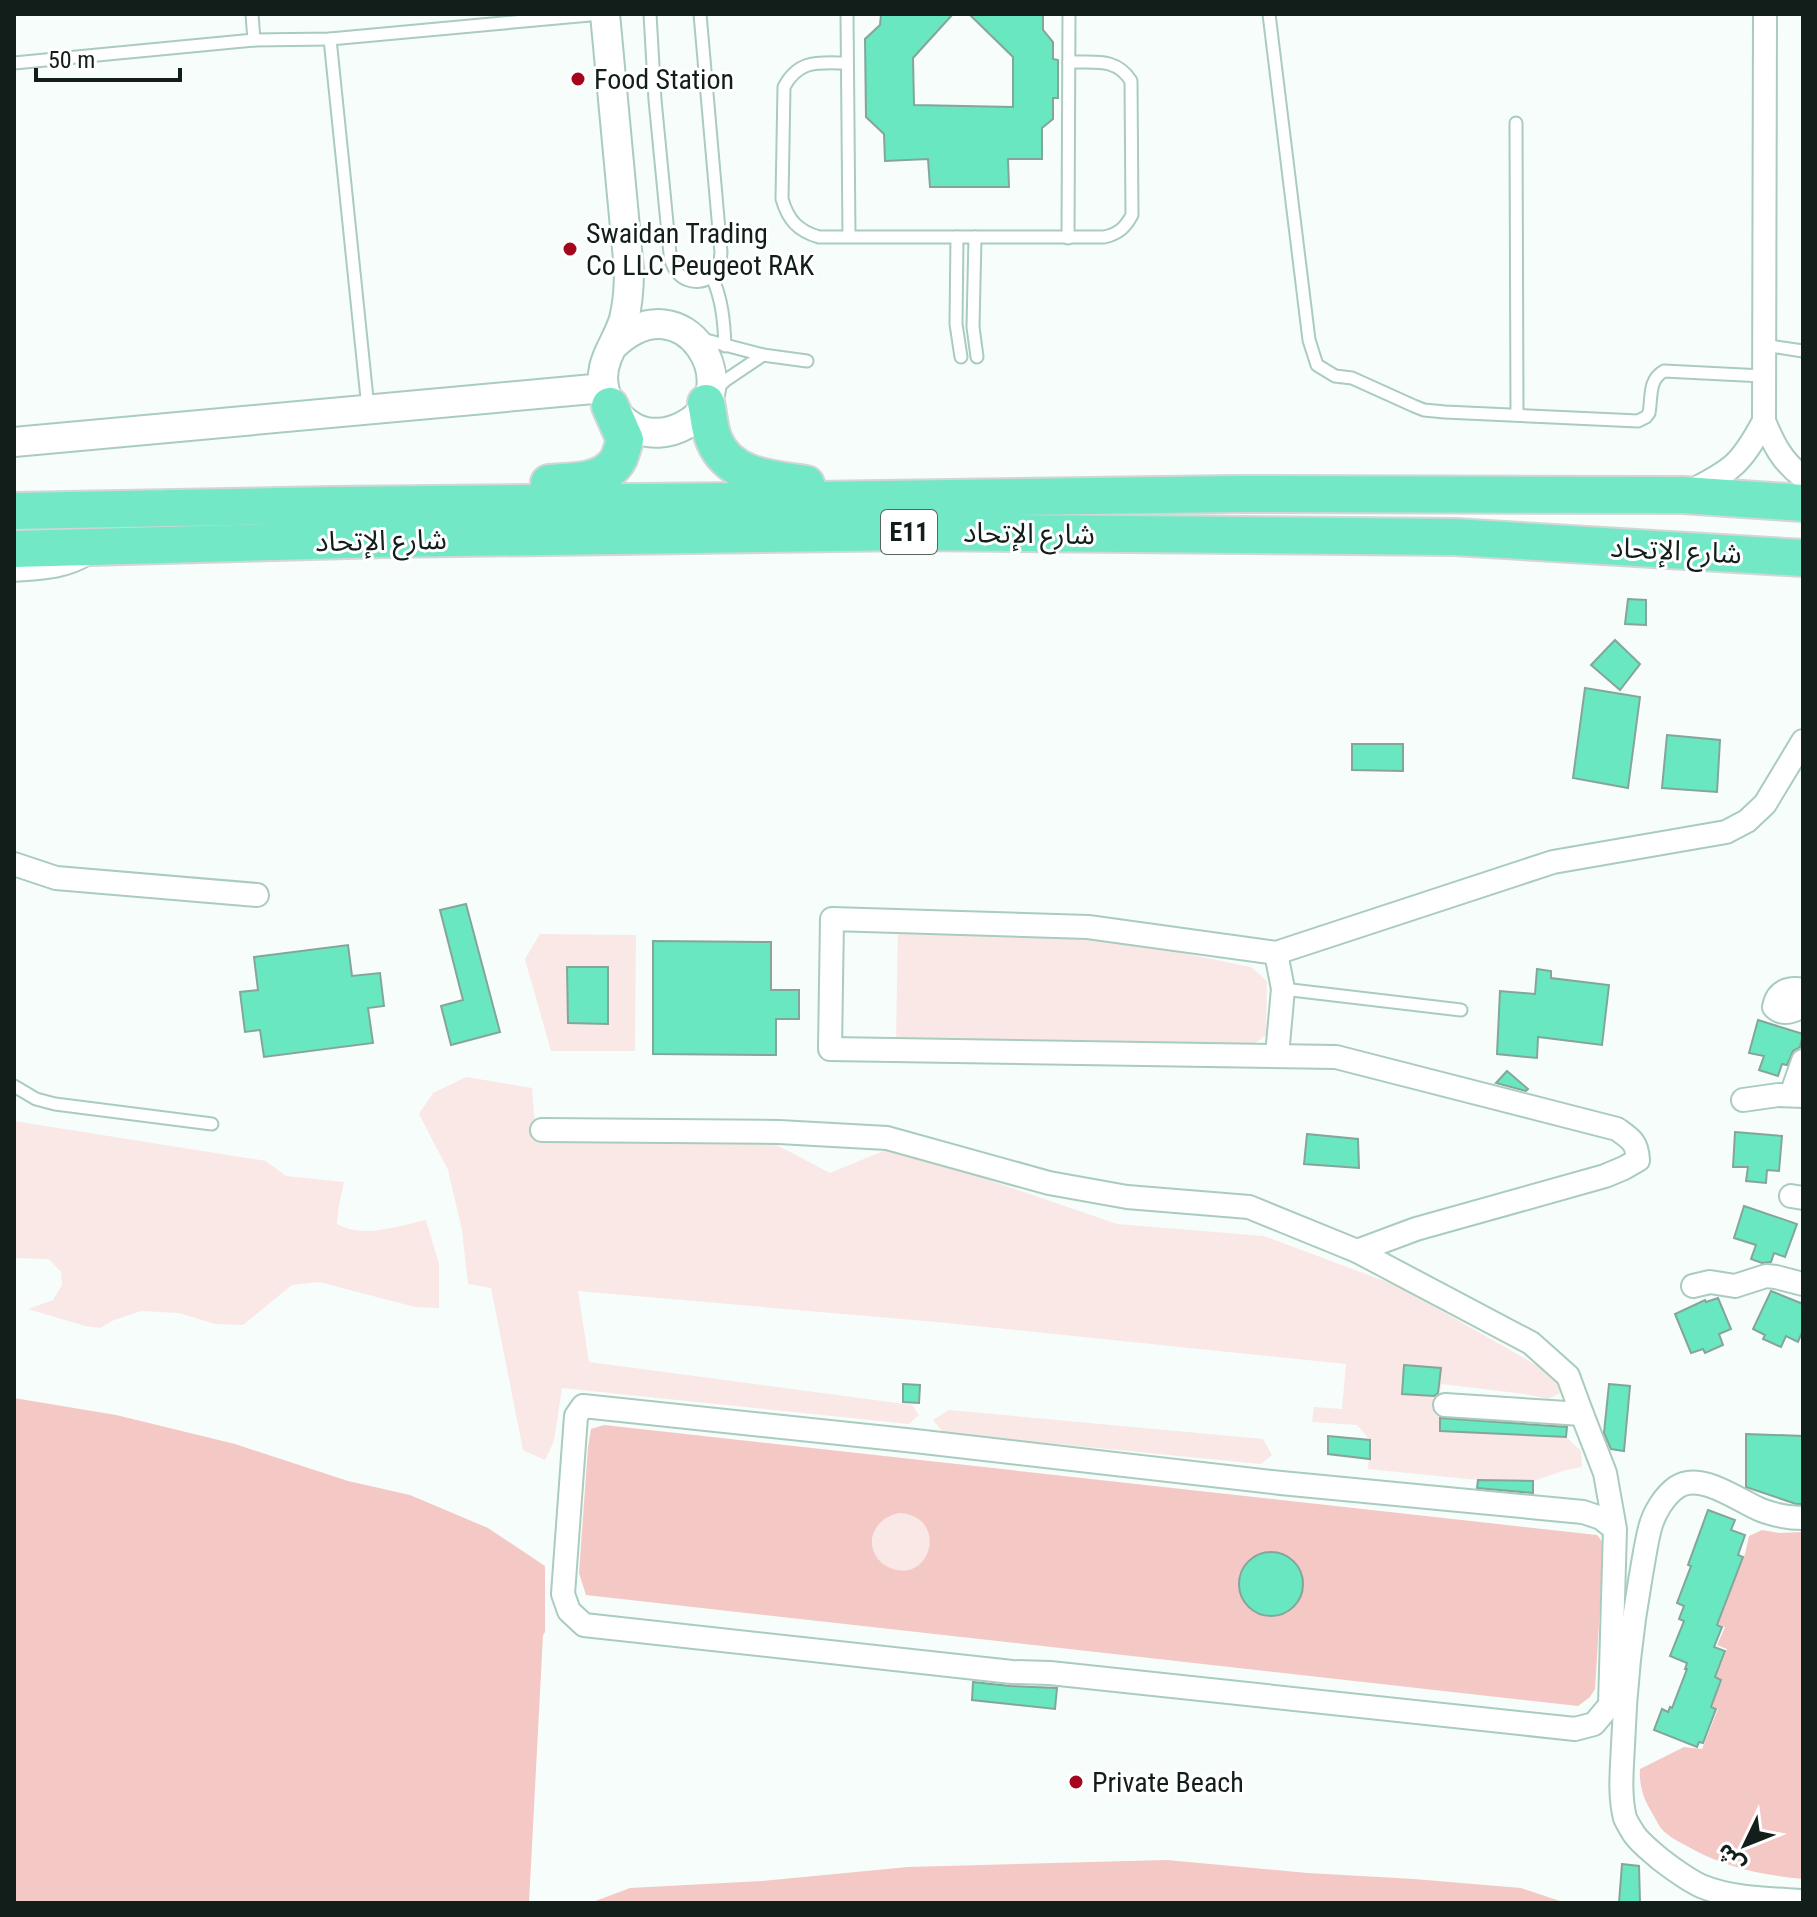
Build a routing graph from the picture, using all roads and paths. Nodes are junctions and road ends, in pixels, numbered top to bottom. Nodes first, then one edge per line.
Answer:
1 (252, 14) edge
2 (603, 14) edge
3 (650, 14) edge
4 (700, 14) edge
5 (847, 14) edge
6 (1069, 14) edge
7 (1269, 14) edge
8 (1765, 14) edge
9 (330, 39) junction
10 (254, 40) junction
11 (1069, 62) junction
12 (14, 63) edge
13 (846, 63) junction
14 (1516, 123) dead end
15 (849, 236) junction
16 (957, 237) junction
17 (975, 237) junction
18 (1068, 238) junction
19 (629, 270) junction
20 (712, 277) junction
21 (679, 329) junction
22 (614, 345) junction
23 (1763, 345) junction
24 (725, 346) junction
25 (1803, 351) edge
26 (763, 355) junction
27 (961, 357) dead end
28 (977, 357) dead end
29 (807, 361) dead end
30 (1763, 376) junction
31 (607, 397) junction
32 (708, 399) junction
33 (368, 408) junction
34 (1517, 415) junction
35 (1764, 421) junction
36 (14, 442) edge
37 (1803, 477) edge
38 (1683, 495) junction
39 (910, 499) junction
40 (1803, 503) edge
41 (333, 505) junction
42 (14, 511) edge
43 (95, 546) junction
44 (14, 549) edge
45 (1803, 558) edge
46 (14, 570) edge
47 (1803, 741) edge
48 (14, 864) edge
49 (257, 895) dead end
50 (1276, 953) junction
51 (1283, 989) junction
52 (1803, 990) edge
53 (1803, 1006) edge
54 (1461, 1010) dead end
55 (1277, 1055) junction
56 (1803, 1061) edge
57 (14, 1086) edge
58 (1797, 1096) edge
59 (1743, 1100) dead end
60 (212, 1124) dead end
61 (542, 1130) dead end
62 (1357, 1251) junction
63 (1803, 1284) edge
64 (1693, 1286) dead end
65 (1445, 1405) dead end
66 (1582, 1414) junction
67 (1803, 1518) edge
68 (1615, 1529) junction
69 (1803, 1901) edge

1 - 10 lane
2 - 9 lane
2 - 19 street
3 - 20 lane
4 - 20 lane
5 - 13 lane
6 - 11 lane
7 - 34 lane
8 - 23 street
9 - 10 lane
9 - 33 lane
10 - 12 lane
11 - 18 lane
11 - 18 lane
13 - 15 lane
13 - 15 lane
14 - 34 lane
15 - 16 lane
16 - 17 lane
16 - 27 lane
17 - 18 lane
17 - 28 lane
19 - 21 street
19 - 22 street
20 - 24 lane
21 - 22 street
21 - 24 lane
21 - 32 street
22 - 31 street
23 - 25 lane
23 - 30 street
24 - 26 lane
26 - 29 lane
26 - 32 lane
30 - 34 lane
30 - 35 street
31 - 32 street
31 - 33 street
31 - 41 highway
32 - 39 highway
33 - 36 street
35 - 37 street
35 - 38 street
38 - 39 highway, شارع الإتحاد / E11
38 - 40 highway, شارع الإتحاد / E11
39 - 41 highway, شارع الإتحاد / E11
41 - 42 highway, شارع الإتحاد / E11
43 - 44 highway, شارع الإتحاد / E11
43 - 45 highway, شارع الإتحاد / E11
43 - 46 street
47 - 50 street
48 - 49 street
50 - 51 street
50 - 55 street
51 - 54 lane
51 - 55 street
52 - 53 street
55 - 62 street
56 - 58 street
57 - 60 lane
58 - 59 street
61 - 62 street
62 - 66 street
63 - 64 street
65 - 66 street
66 - 68 street
67 - 69 street
68 - 68 street

